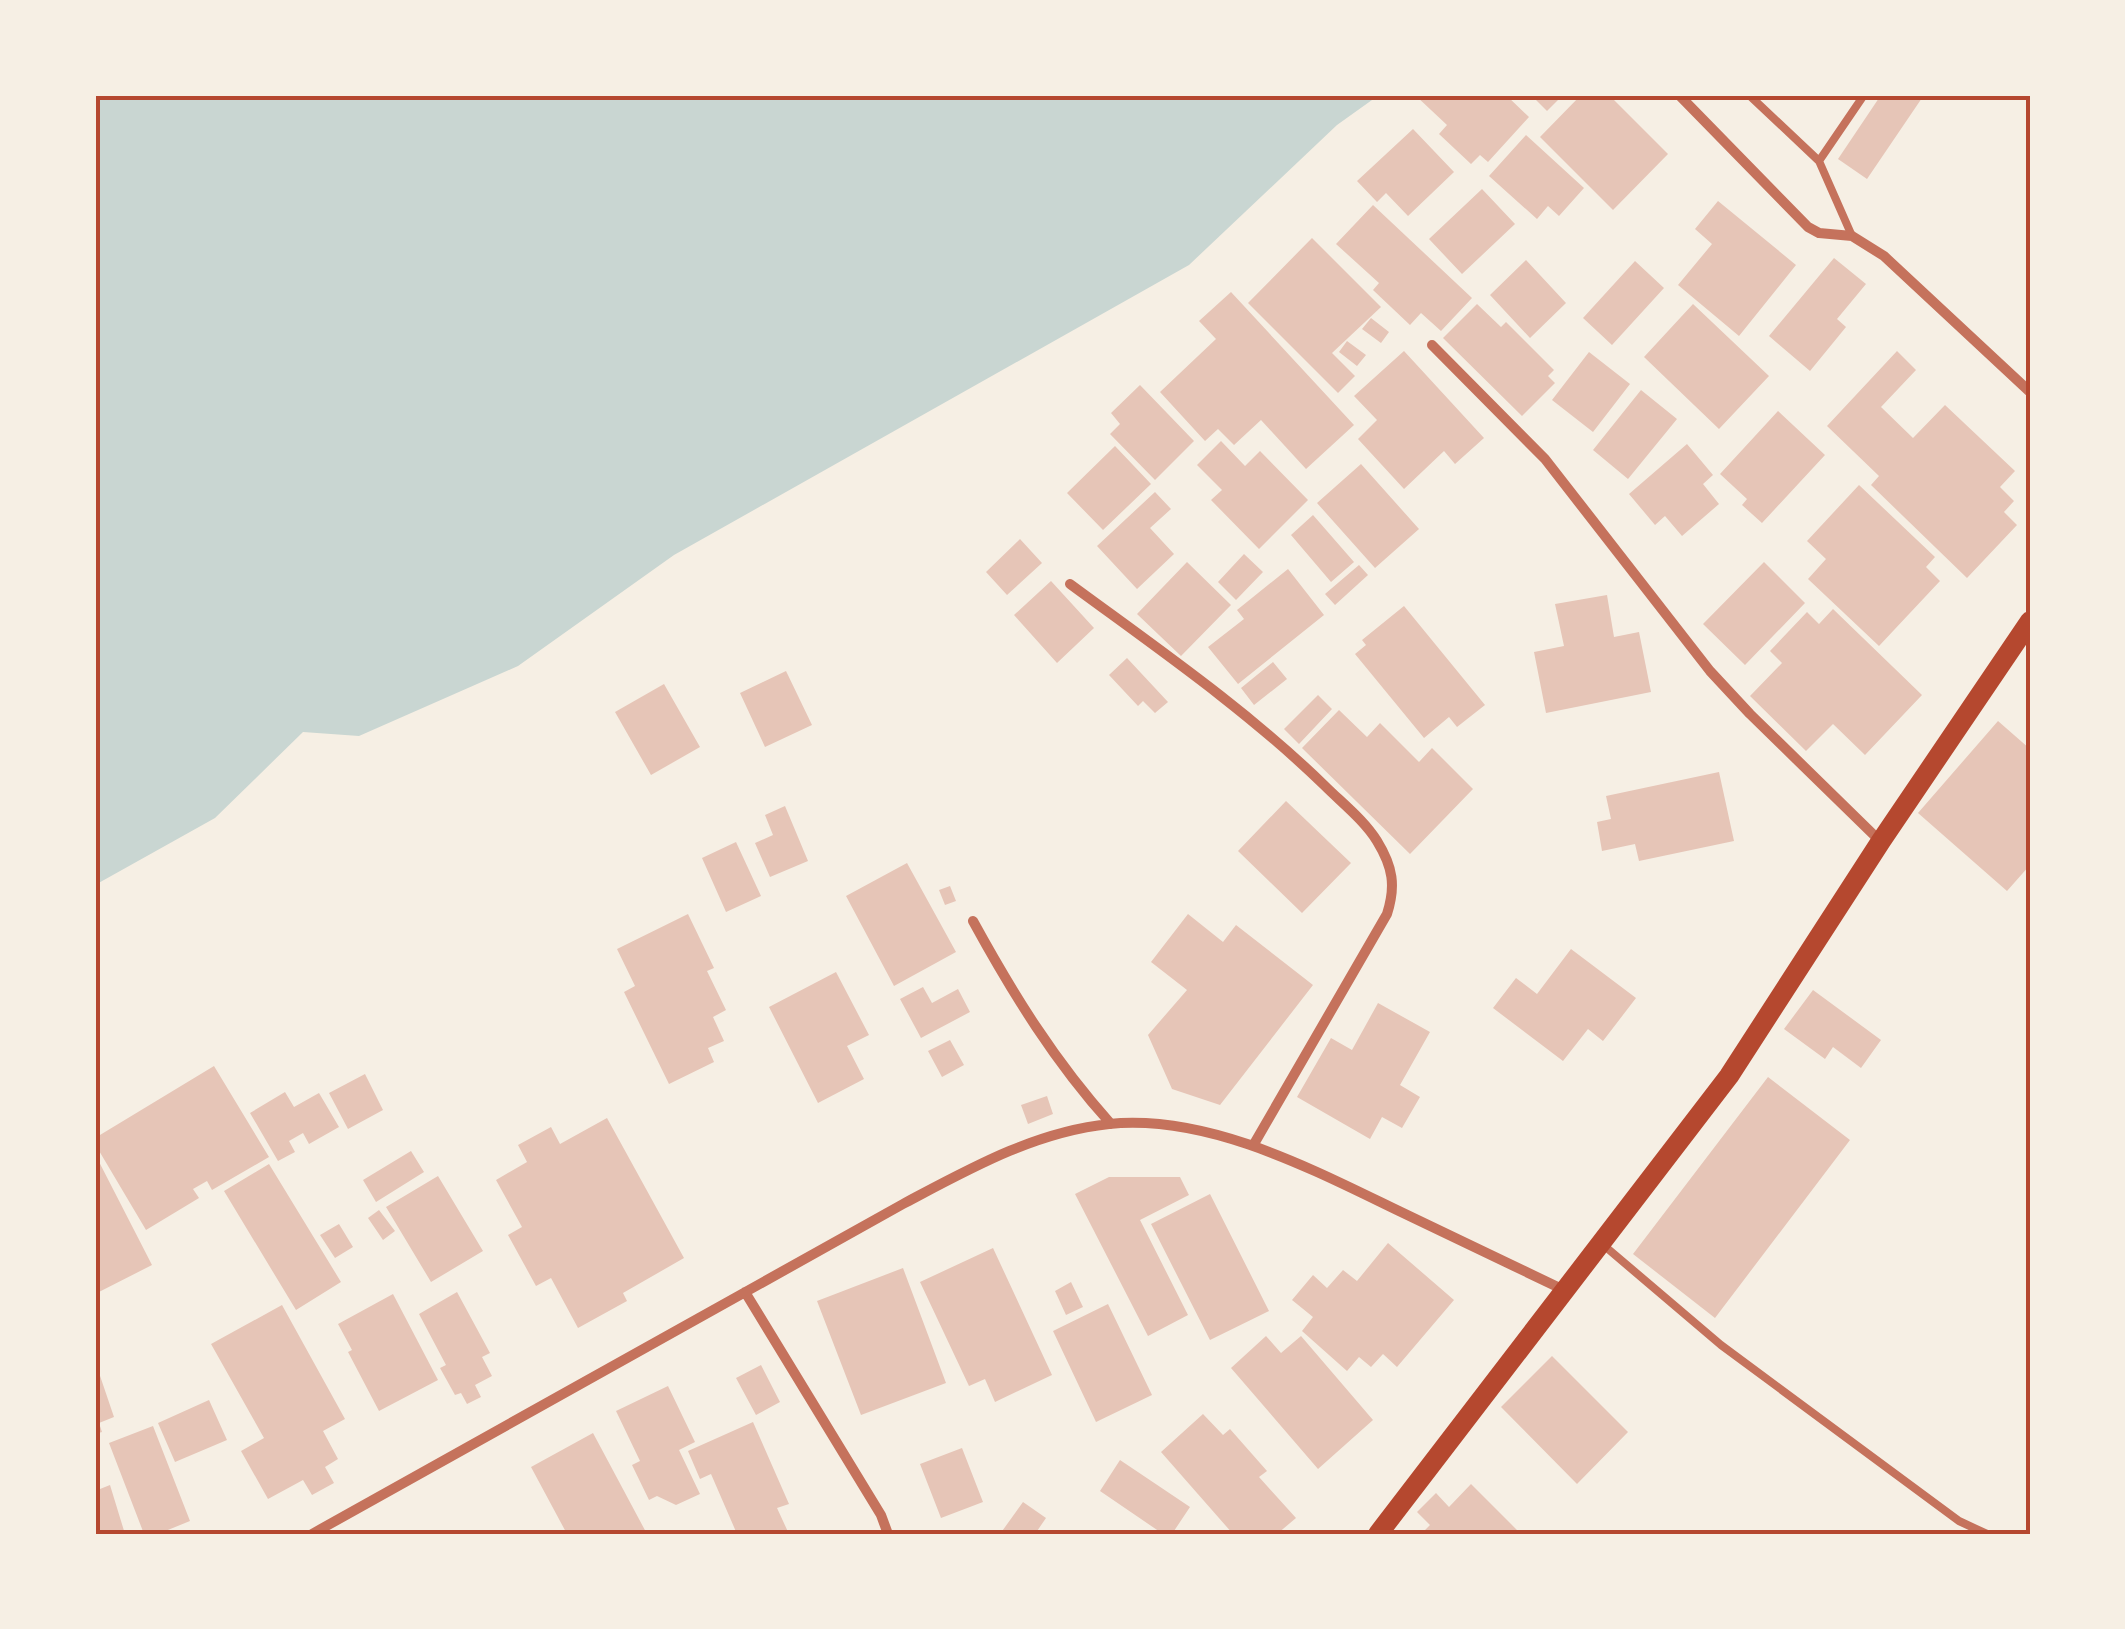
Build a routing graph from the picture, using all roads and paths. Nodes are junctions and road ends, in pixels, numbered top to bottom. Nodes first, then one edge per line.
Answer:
1 (1679, 95) edge
2 (1749, 95) edge
3 (1864, 95) edge
4 (1819, 160) junction
5 (1852, 236) junction
6 (1432, 345) dead end
7 (2030, 392) edge
8 (1070, 584) dead end
9 (2030, 620) edge
10 (1881, 841) junction
11 (973, 920) dead end
12 (1111, 1124) junction
13 (1254, 1144) junction
14 (1602, 1243) junction
15 (1566, 1291) junction
16 (745, 1292) junction
17 (312, 1534) edge
18 (888, 1534) edge
19 (1378, 1534) edge
20 (1986, 1534) edge

1 - 5 street
2 - 4 lane
3 - 4 lane
4 - 5 lane
5 - 7 street
6 - 10 street
8 - 13 street
9 - 10 main road
10 - 14 main road
11 - 12 street
12 - 13 street
12 - 16 street
13 - 15 street
14 - 15 main road
14 - 20 lane
15 - 19 main road
16 - 17 street
16 - 18 street

